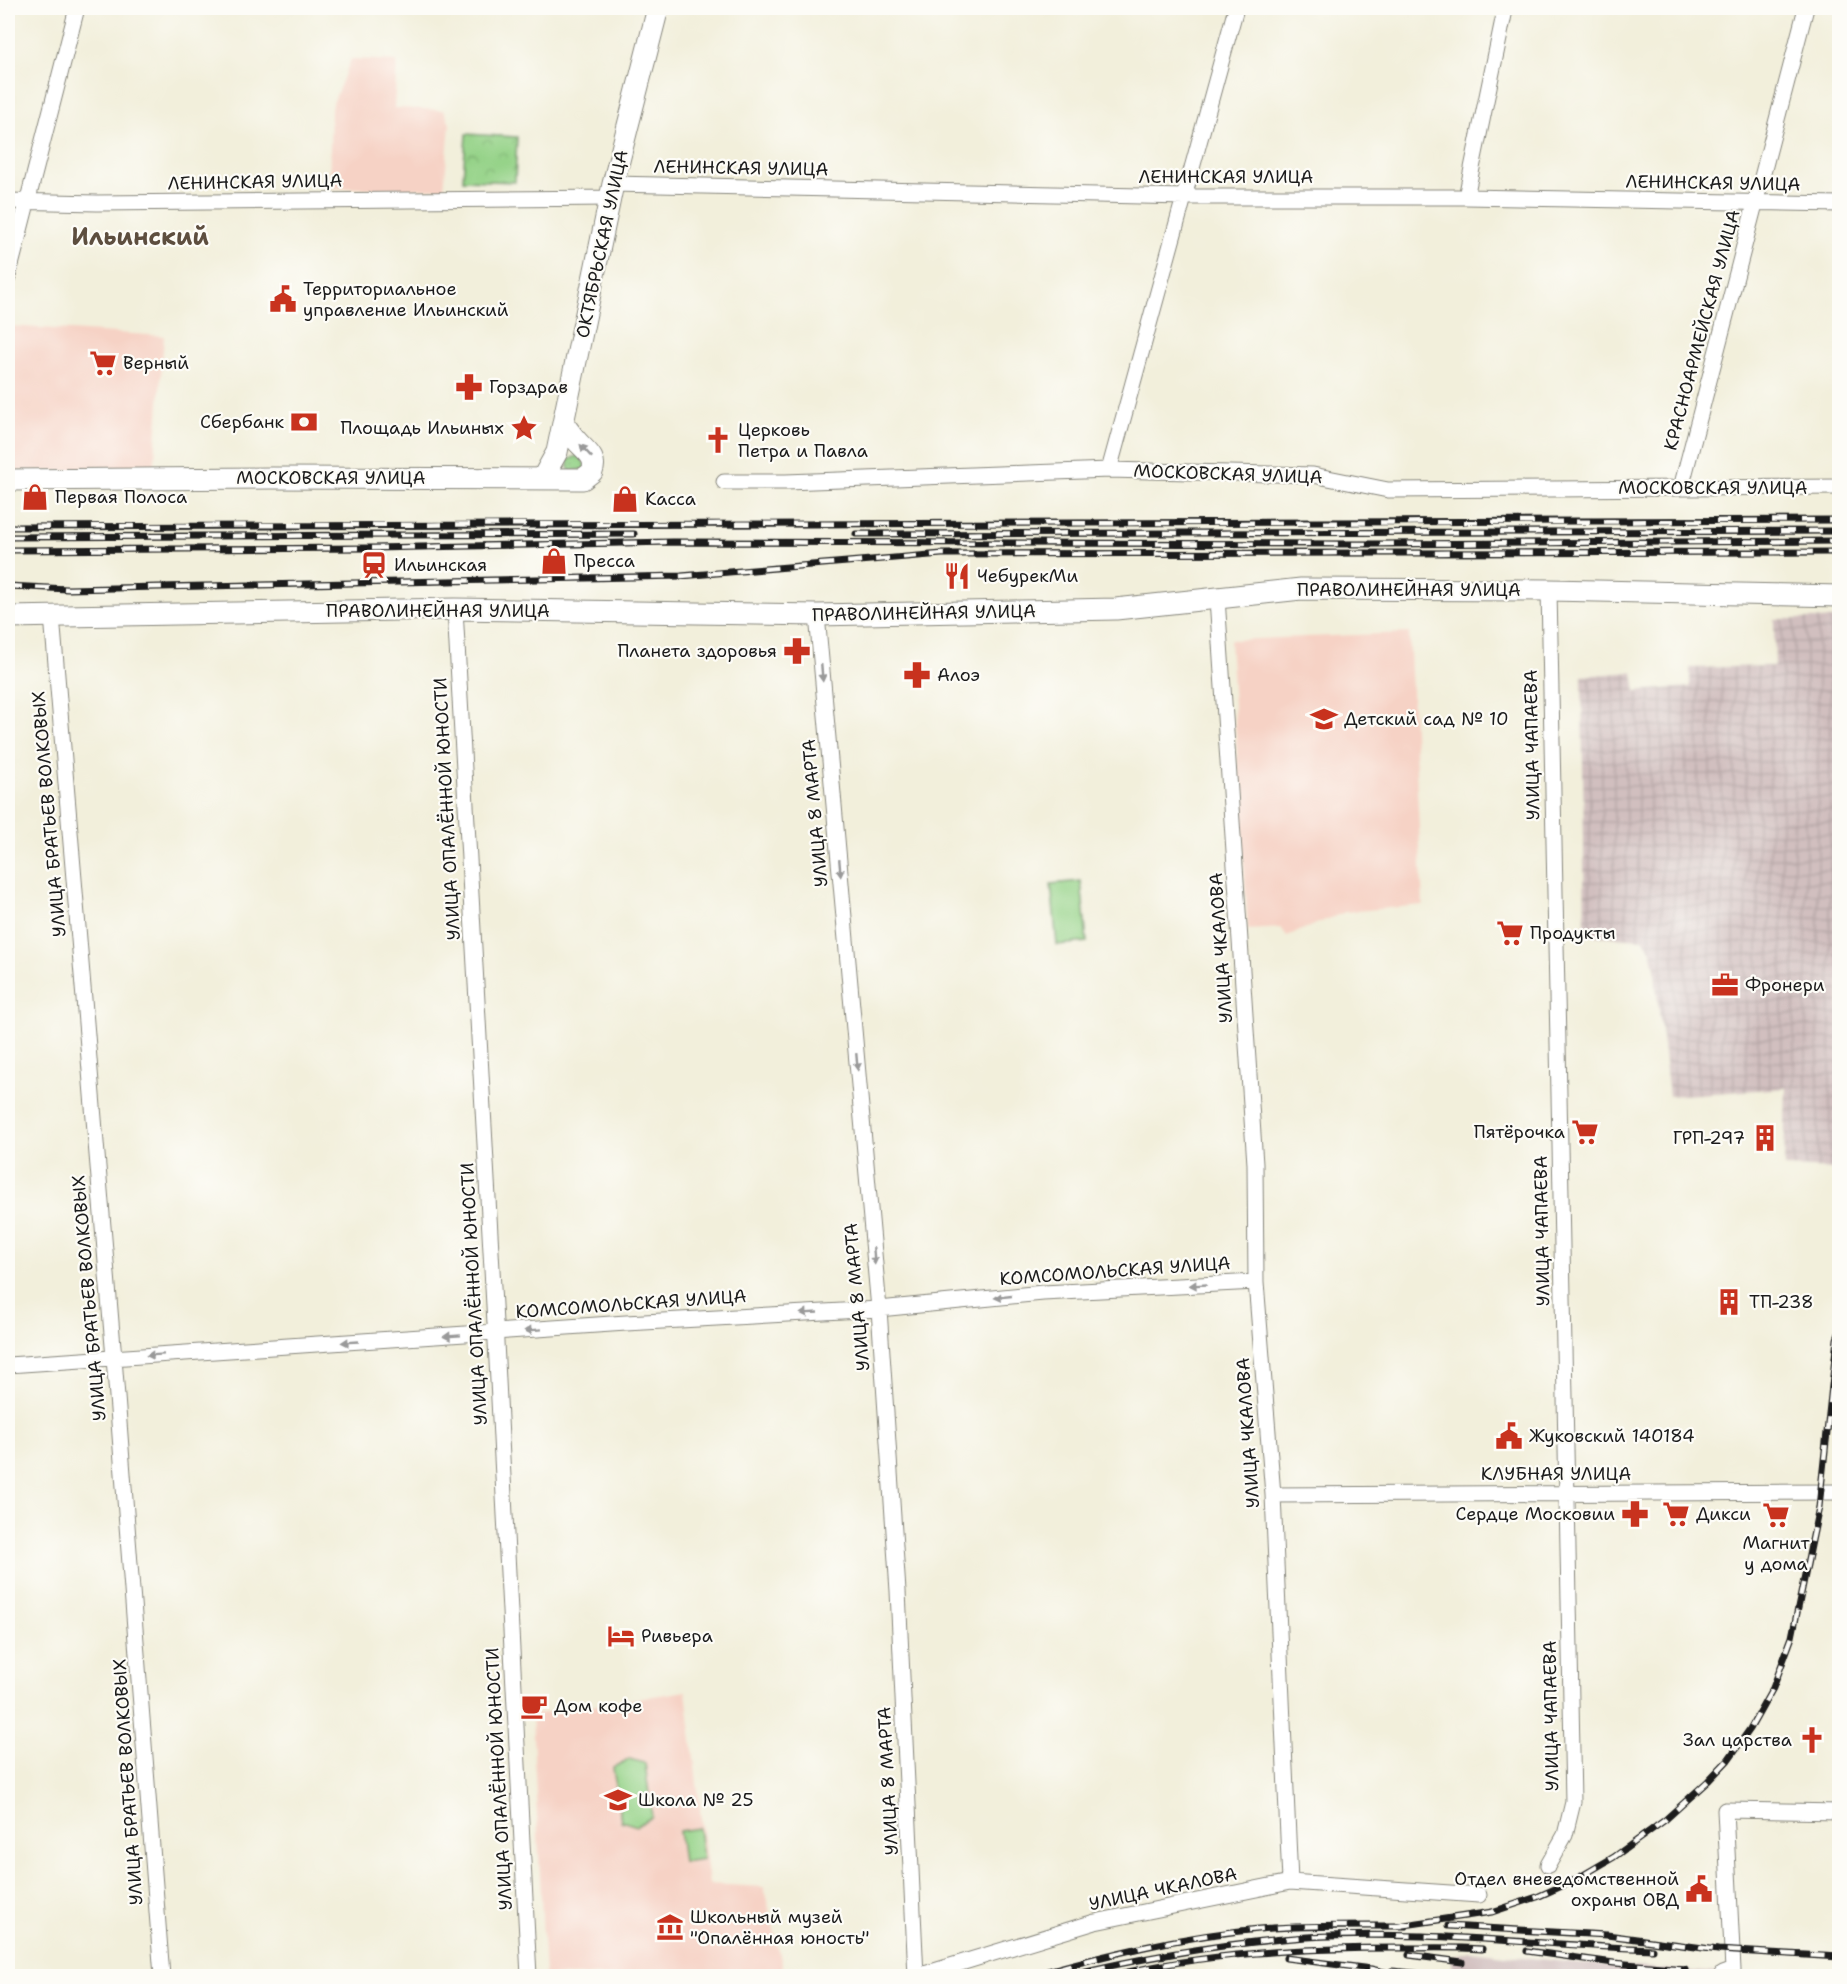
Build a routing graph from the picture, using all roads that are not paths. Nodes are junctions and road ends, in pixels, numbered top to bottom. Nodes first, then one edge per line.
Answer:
1 (77, 8) edge
2 (658, 8) edge
3 (1236, 8) edge
4 (1806, 8) edge
5 (1505, 10) dead end
6 (612, 191) junction
7 (1185, 197) junction
8 (1466, 197) junction
9 (8, 201) edge
10 (28, 201) junction
11 (1756, 203) junction
12 (1839, 204) edge
13 (8, 277) edge
14 (564, 424) junction
15 (1109, 470) junction
16 (542, 479) junction
17 (8, 480) edge
18 (724, 482) dead end
19 (1839, 487) edge
20 (1681, 488) junction
21 (1549, 590) junction
22 (1839, 596) edge
23 (1217, 598) junction
24 (455, 609) junction
25 (817, 615) junction
26 (52, 616) junction
27 (8, 617) edge
28 (1256, 1282) junction
29 (879, 1309) junction
30 (496, 1333) junction
31 (114, 1358) junction
32 (8, 1365) edge
33 (1839, 1492) edge
34 (1566, 1493) junction
35 (1273, 1495) junction
36 (1839, 1812) edge
37 (1548, 1865) dead end
38 (1290, 1882) junction
39 (1479, 1895) dead end
40 (1722, 1974) dead end
41 (162, 1977) edge
42 (529, 1977) edge
43 (917, 1977) edge

1 - 10 street
2 - 6 main road, ОКТЯБРЬСКАЯ УЛИЦА
3 - 7 street
4 - 11 street, КРАСНОАРМЕЙСКАЯ УЛИЦА
5 - 8 street
6 - 7 street, ЛЕНИНСКАЯ УЛИЦА
6 - 10 street, ЛЕНИНСКАЯ УЛИЦА
6 - 14 main road, ОКТЯБРЬСКАЯ УЛИЦА
7 - 8 street, ЛЕНИНСКАЯ УЛИЦА
7 - 15 street
8 - 11 street, ЛЕНИНСКАЯ УЛИЦА
9 - 10 street, ЛЕНИНСКАЯ УЛИЦА
10 - 13 street
11 - 12 street, ЛЕНИНСКАЯ УЛИЦА
11 - 20 street, КРАСНОАРМЕЙСКАЯ УЛИЦА
14 - 16 main road, ОКТЯБРЬСКАЯ УЛИЦА
16 -> 14 main road, МОСКОВСКАЯ УЛИЦА
15 - 18 street, МОСКОВСКАЯ УЛИЦА
15 - 20 street, МОСКОВСКАЯ УЛИЦА
16 - 17 main road, МОСКОВСКАЯ УЛИЦА
19 - 20 street, МОСКОВСКАЯ УЛИЦА
21 - 22 main road, ПРАВОЛИНЕЙНАЯ УЛИЦА
21 - 23 main road, ПРАВОЛИНЕЙНАЯ УЛИЦА
21 - 34 street, УЛИЦА ЧАПАЕВА
23 - 25 main road, ПРАВОЛИНЕЙНАЯ УЛИЦА
23 - 28 street, УЛИЦА ЧКАЛОВА
24 - 25 main road, ПРАВОЛИНЕЙНАЯ УЛИЦА
24 - 26 main road, ПРАВОЛИНЕЙНАЯ УЛИЦА
24 - 30 street, УЛИЦА ОПАЛЁННОЙ ЮНОСТИ
25 -> 29 street, УЛИЦА 8 МАРТА
26 - 27 main road, ПРАВОЛИНЕЙНАЯ УЛИЦА
26 - 31 street, УЛИЦА БРАТЬЕВ ВОЛКОВЫХ
28 -> 29 street, КОМСОМОЛЬСКАЯ УЛИЦА
28 - 35 street, УЛИЦА ЧКАЛОВА
29 -> 30 street, КОМСОМОЛЬСКАЯ УЛИЦА
29 - 43 street, УЛИЦА 8 МАРТА
30 -> 31 street, КОМСОМОЛЬСКАЯ УЛИЦА
30 - 42 street, УЛИЦА ОПАЛЁННОЙ ЮНОСТИ
31 - 32 street, КОМСОМОЛЬСКАЯ УЛИЦА
31 - 41 street, УЛИЦА БРАТЬЕВ ВОЛКОВЫХ
33 - 34 street, КЛУБНАЯ УЛИЦА
34 - 35 street, КЛУБНАЯ УЛИЦА
34 - 37 street, УЛИЦА ЧАПАЕВА
35 - 38 street, УЛИЦА ЧКАЛОВА
36 - 40 street
38 - 39 street
38 - 43 street, УЛИЦА ЧКАЛОВА

